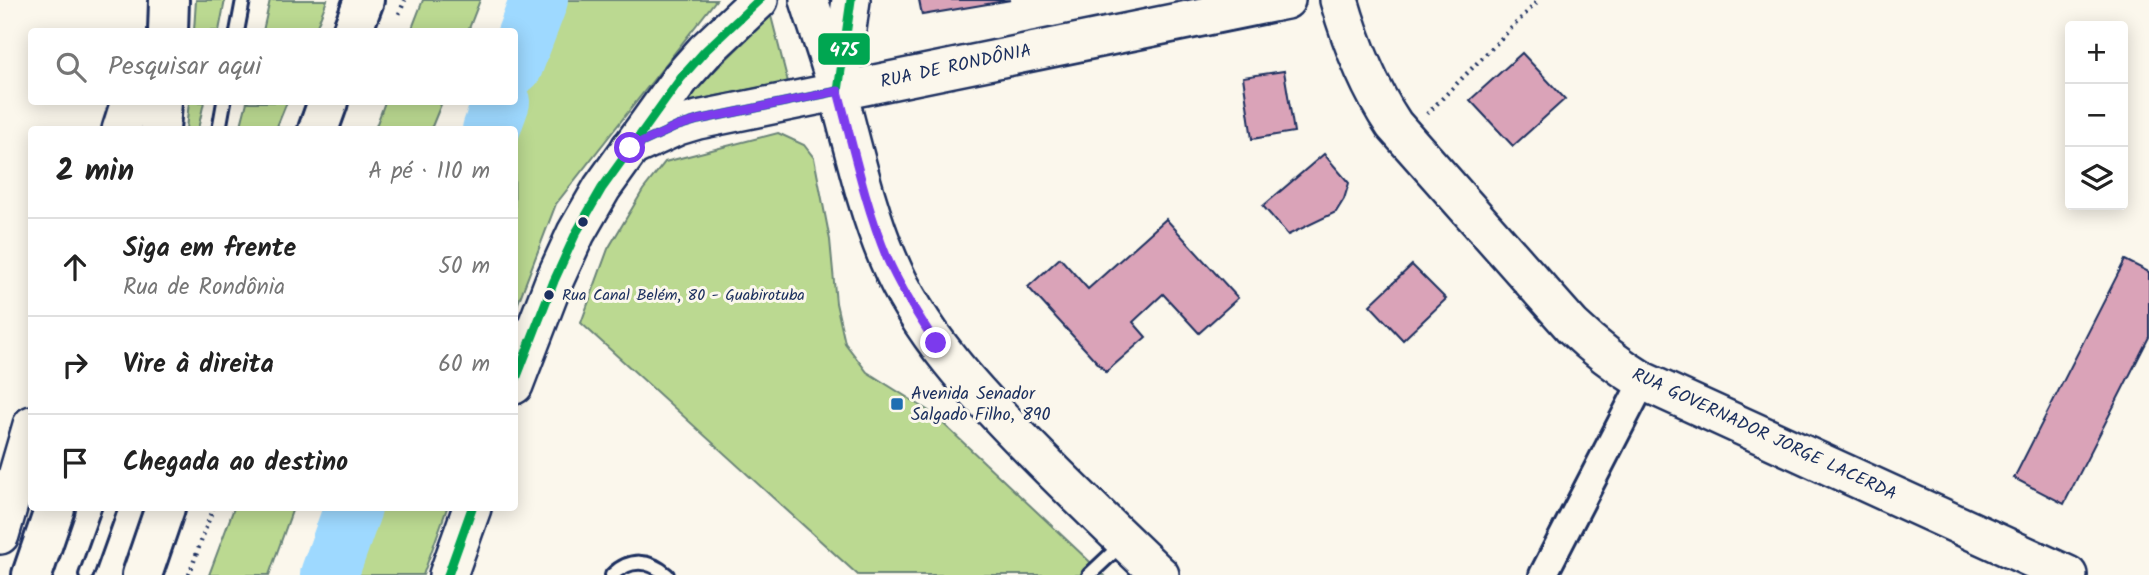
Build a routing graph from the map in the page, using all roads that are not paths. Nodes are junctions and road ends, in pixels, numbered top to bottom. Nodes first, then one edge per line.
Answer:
1 (167, 0) edge
2 (243, 0) edge
3 (363, 0) edge
4 (759, 0) edge
5 (810, 0) edge
6 (851, 0) edge
7 (1286, 0) edge
8 (1339, 0) edge
9 (156, 28) edge
10 (168, 28) edge
11 (238, 28) edge
12 (353, 28) edge
13 (838, 91) junction
14 (129, 105) edge
15 (163, 105) edge
16 (223, 105) edge
17 (327, 105) edge
18 (122, 126) edge
19 (160, 126) edge
20 (220, 126) edge
21 (319, 126) edge
22 (630, 148) junction
23 (518, 374) edge
24 (1643, 381) junction
25 (28, 439) edge
26 (54, 511) edge
27 (109, 511) edge
28 (164, 511) edge
29 (471, 511) edge
30 (0, 535) edge
31 (1125, 541) junction
32 (32, 575) edge
33 (86, 575) edge
34 (142, 575) edge
35 (448, 575) edge
36 (612, 575) edge
37 (667, 575) edge
38 (1089, 575) edge
39 (1160, 575) edge
40 (1544, 575) edge
41 (2068, 575) edge

1 - 9 street
1 - 10 highway
2 - 11 lane
3 - 12 highway
4 - 22 street
5 - 13 street
6 - 13 street
7 - 13 street, RUA DE RONDÔNIA
8 - 24 street, RUA GOVERNADOR JORGE LACERDA
13 - 22 street, RUA DE RONDÔNIA
13 - 31 street
14 - 18 street
15 - 19 highway
16 - 20 lane
17 - 21 highway
22 - 23 street
24 - 40 street
24 - 41 street, RUA GOVERNADOR JORGE LACERDA
25 - 30 street
26 - 32 highway
27 - 33 lane
28 - 34 highway
29 - 35 street
31 - 38 lane
31 - 39 street
36 - 37 lane

